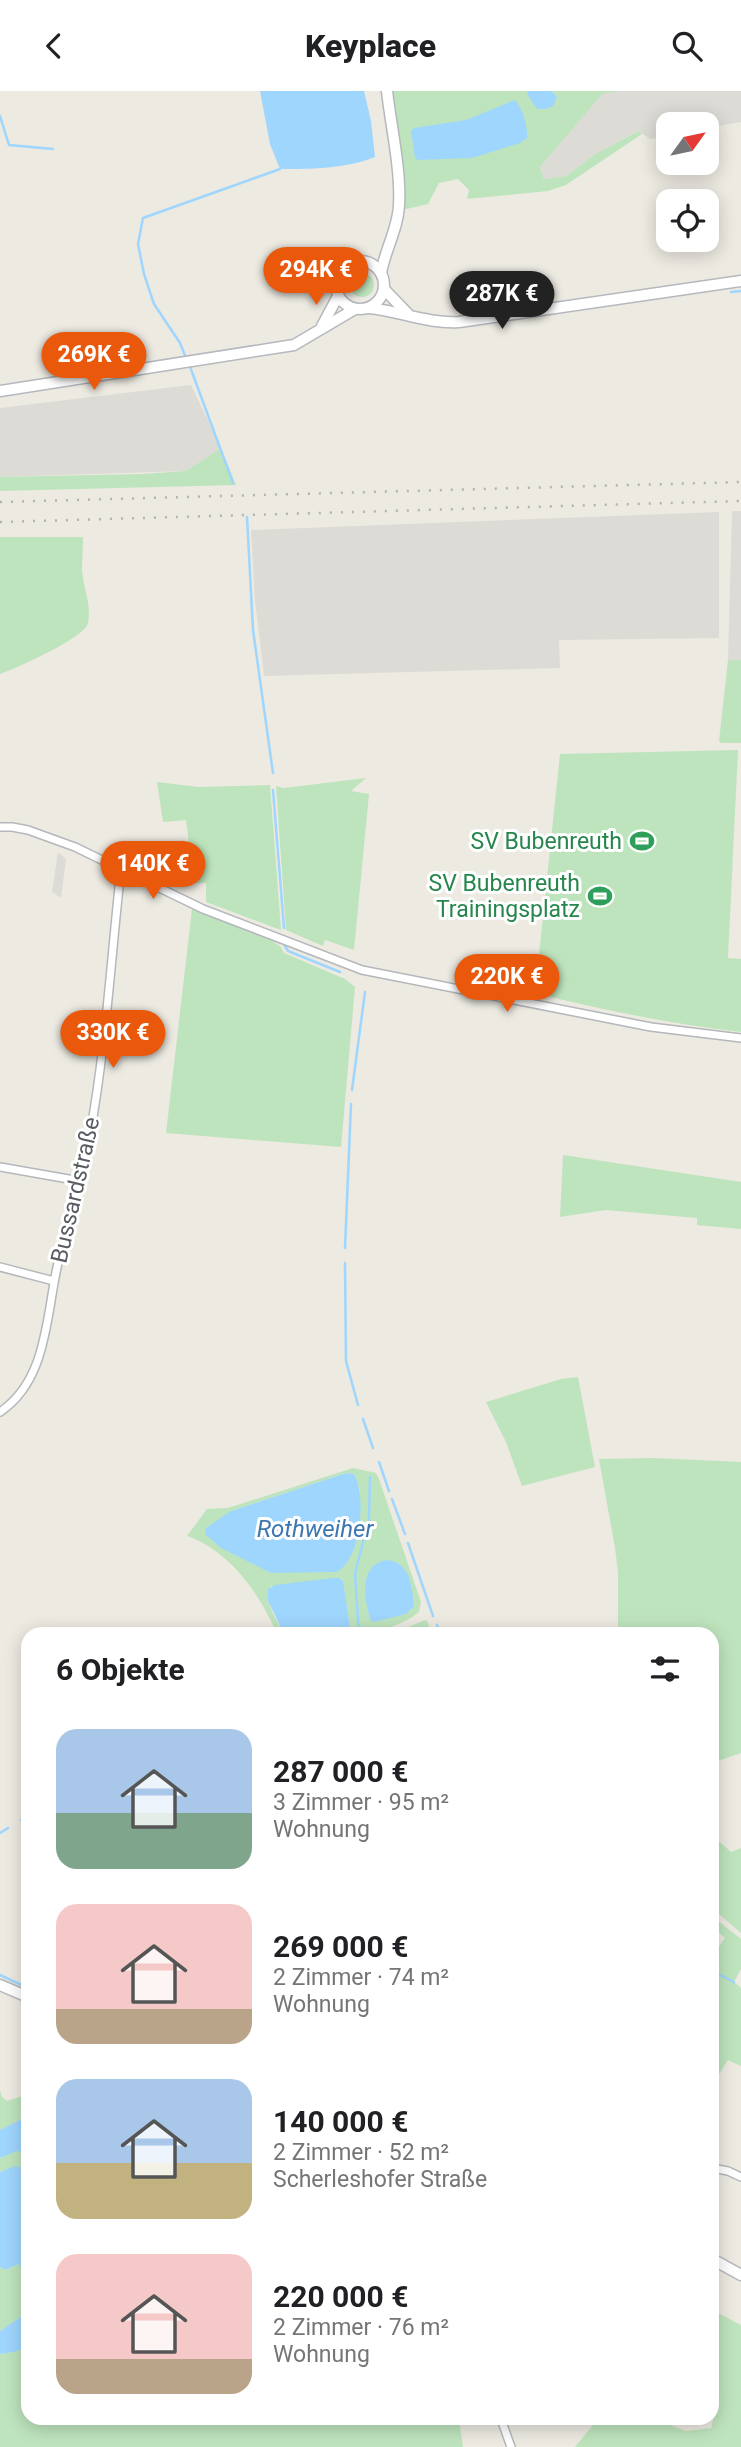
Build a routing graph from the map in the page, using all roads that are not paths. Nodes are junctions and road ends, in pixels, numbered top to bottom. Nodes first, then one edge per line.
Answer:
1 (387, 91) edge
2 (388, 245) junction
3 (363, 261) junction
4 (382, 273) junction
5 (741, 281) edge
6 (384, 289) junction
7 (338, 296) junction
8 (369, 308) junction
9 (355, 309) junction
10 (408, 314) junction
11 (320, 331) junction
12 (0, 391) edge
13 (0, 827) edge
14 (121, 869) junction
15 (741, 1038) edge
16 (0, 1167) edge
17 (80, 1181) junction
18 (0, 1267) edge
19 (54, 1280) junction
20 (0, 1412) edge
21 (0, 1985) edge
22 (21, 1994) edge
23 (719, 2169) edge
24 (741, 2178) edge
25 (719, 2263) edge
26 (741, 2274) edge
27 (503, 2425) edge
28 (511, 2447) edge

1 - 2 main road
2 - 3 main road
2 - 4 main road
3 - 4 main road
3 - 7 main road
4 - 6 main road
5 - 10 main road
6 - 8 main road
6 - 10 main road
7 - 9 main road
7 - 11 main road
8 - 9 main road
8 - 10 main road
9 - 11 main road
11 - 12 main road
13 - 14 street
14 - 15 street
14 - 17 street, Bussardstraße
16 - 17 street
17 - 19 street, Bussardstraße
18 - 19 street
19 - 20 street, Bussardstraße
21 - 22 main road
23 - 24 street
25 - 26 main road
27 - 28 street

